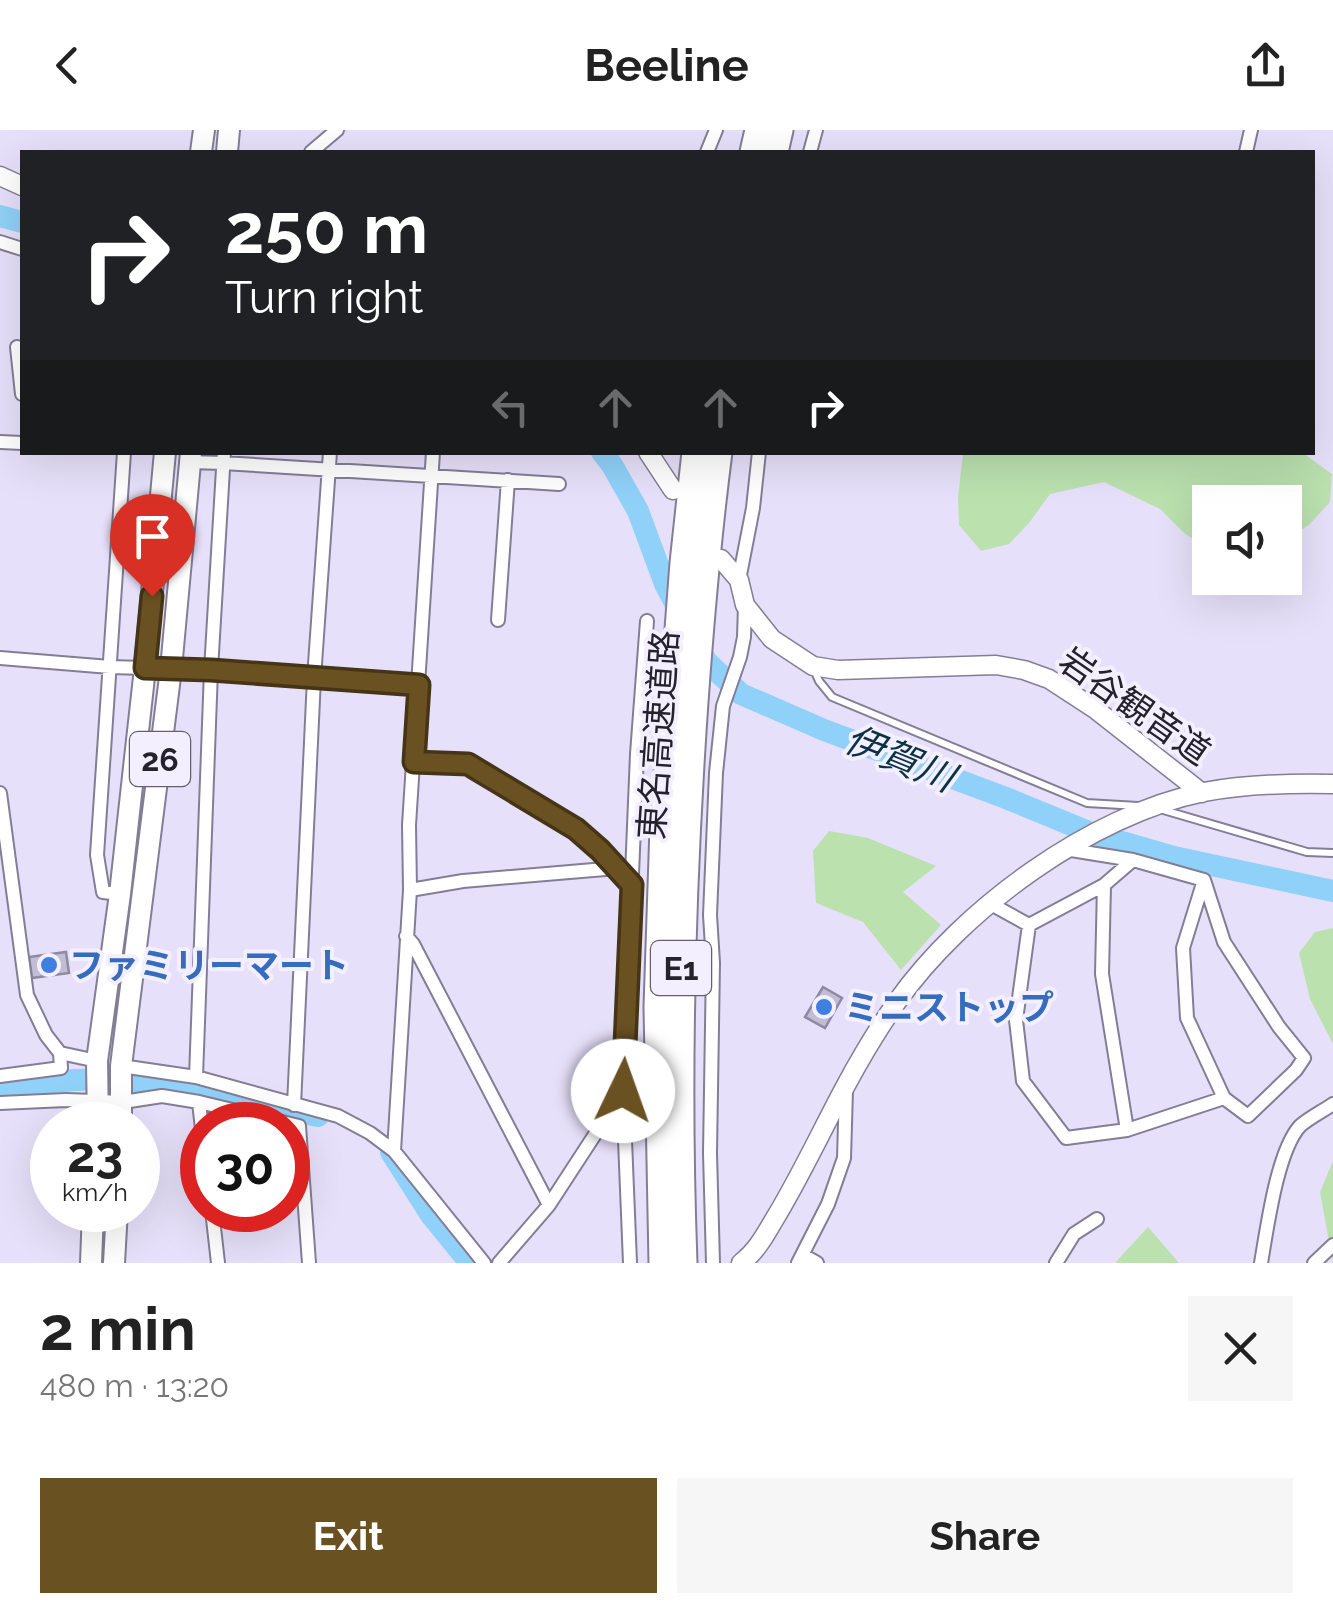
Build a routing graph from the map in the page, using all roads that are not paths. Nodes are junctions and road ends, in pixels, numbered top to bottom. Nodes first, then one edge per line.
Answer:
1 (336, 130) edge
2 (312, 150) edge
3 (17, 347) dead end
4 (20, 375) edge
5 (124, 455) edge
6 (165, 455) edge
7 (330, 455) edge
8 (433, 455) edge
9 (650, 455) edge
10 (695, 455) edge
11 (718, 455) edge
12 (759, 455) edge
13 (190, 458) edge
14 (224, 458) edge
15 (329, 470) junction
16 (431, 476) junction
17 (508, 480) junction
18 (559, 484) dead end
19 (673, 490) dead end
20 (721, 559) dead end
21 (739, 580) junction
22 (745, 604) junction
23 (498, 620) dead end
24 (647, 622) dead end
25 (0, 658) edge
26 (813, 666) junction
27 (110, 667) junction
28 (145, 668) junction
29 (171, 669) junction
30 (211, 670) junction
31 (314, 678) junction
32 (419, 685) junction
33 (414, 762) junction
34 (1333, 784) edge
35 (0, 793) edge
36 (1202, 793) junction
37 (1154, 807) junction
38 (1070, 846) junction
39 (1333, 853) edge
40 (1133, 860) junction
41 (617, 868) junction
42 (1204, 880) junction
43 (632, 885) junction
44 (1104, 886) junction
45 (6, 887) edge
46 (410, 890) junction
47 (120, 894) junction
48 (991, 904) junction
49 (1029, 926) junction
50 (406, 936) junction
51 (60, 1054) junction
52 (98, 1061) junction
53 (121, 1066) junction
54 (0, 1076) edge
55 (196, 1077) junction
56 (846, 1084) junction
57 (623, 1091) junction
58 (1224, 1098) junction
59 (99, 1102) joint
60 (123, 1102) joint
61 (200, 1102) edge
62 (284, 1102) edge
63 (294, 1102) edge
64 (0, 1103) edge
65 (1333, 1104) edge
66 (310, 1109) edge
67 (1127, 1130) junction
68 (394, 1152) junction
69 (549, 1205) junction
70 (1097, 1219) dead end
71 (92, 1232) edge
72 (116, 1232) edge
73 (214, 1232) edge
74 (307, 1232) edge
75 (1333, 1245) edge
76 (801, 1259) edge
77 (90, 1263) edge
78 (114, 1263) edge
79 (218, 1263) edge
80 (309, 1263) edge
81 (484, 1263) edge
82 (498, 1263) edge
83 (630, 1263) edge
84 (662, 1263) edge
85 (684, 1263) edge
86 (712, 1263) edge
87 (741, 1263) edge
88 (817, 1263) edge
89 (1056, 1263) edge
90 (1260, 1263) edge
91 (1314, 1263) edge

1 - 2 street
3 - 4 street
5 - 27 street
6 - 28 main road, 26
7 - 15 street
8 - 16 street
9 - 19 street
10 - 84 highway, 東名高速道路 / E1
11 - 85 highway, 東名高速道路 / E1
12 - 21 street
13 - 14 street
13 - 29 main road, 26
14 - 15 street
14 - 30 street
15 - 16 street
15 - 31 street
16 - 17 street
16 - 32 street
17 - 18 street
17 - 23 street
20 - 21 street
21 - 22 street
22 - 26 street, 岩谷観音道
22 - 86 street
24 - 43 street
25 - 27 street
26 - 36 street, 岩谷観音道
26 - 37 lane
27 - 28 street
27 - 47 street
28 - 29 street
28 - 47 main road, 26
29 - 30 street
29 - 53 main road, 26
30 - 31 street
30 - 55 street
31 - 32 street
31 - 63 street
32 - 33 street
33 - 41 street
33 - 46 street
34 - 36 street, 岩谷観音道
35 - 45 street
36 - 37 street
37 - 38 street
37 - 39 lane
38 - 40 street
38 - 48 street
40 - 42 street
40 - 44 street
41 - 43 street
41 - 46 street
42 - 58 street
42 - 58 street
43 - 57 street
44 - 49 street
44 - 67 street
45 - 51 street
46 - 50 street
47 - 52 main road, 26
48 - 49 street
48 - 56 street
49 - 67 street
50 - 68 street
50 - 69 street
51 - 52 street
51 - 54 street
52 - 59 main road, 26
53 - 55 street
53 - 60 main road, 26
55 - 62 street
56 - 76 street
56 - 87 street
57 - 69 street
57 - 83 street
58 - 67 street
59 - 64 street
60 - 61 street
65 - 90 street
66 - 68 street
68 - 81 street
69 - 82 street
70 - 89 street
71 - 77 main road
72 - 78 main road
73 - 79 street
74 - 80 street
75 - 91 street
76 - 88 street

